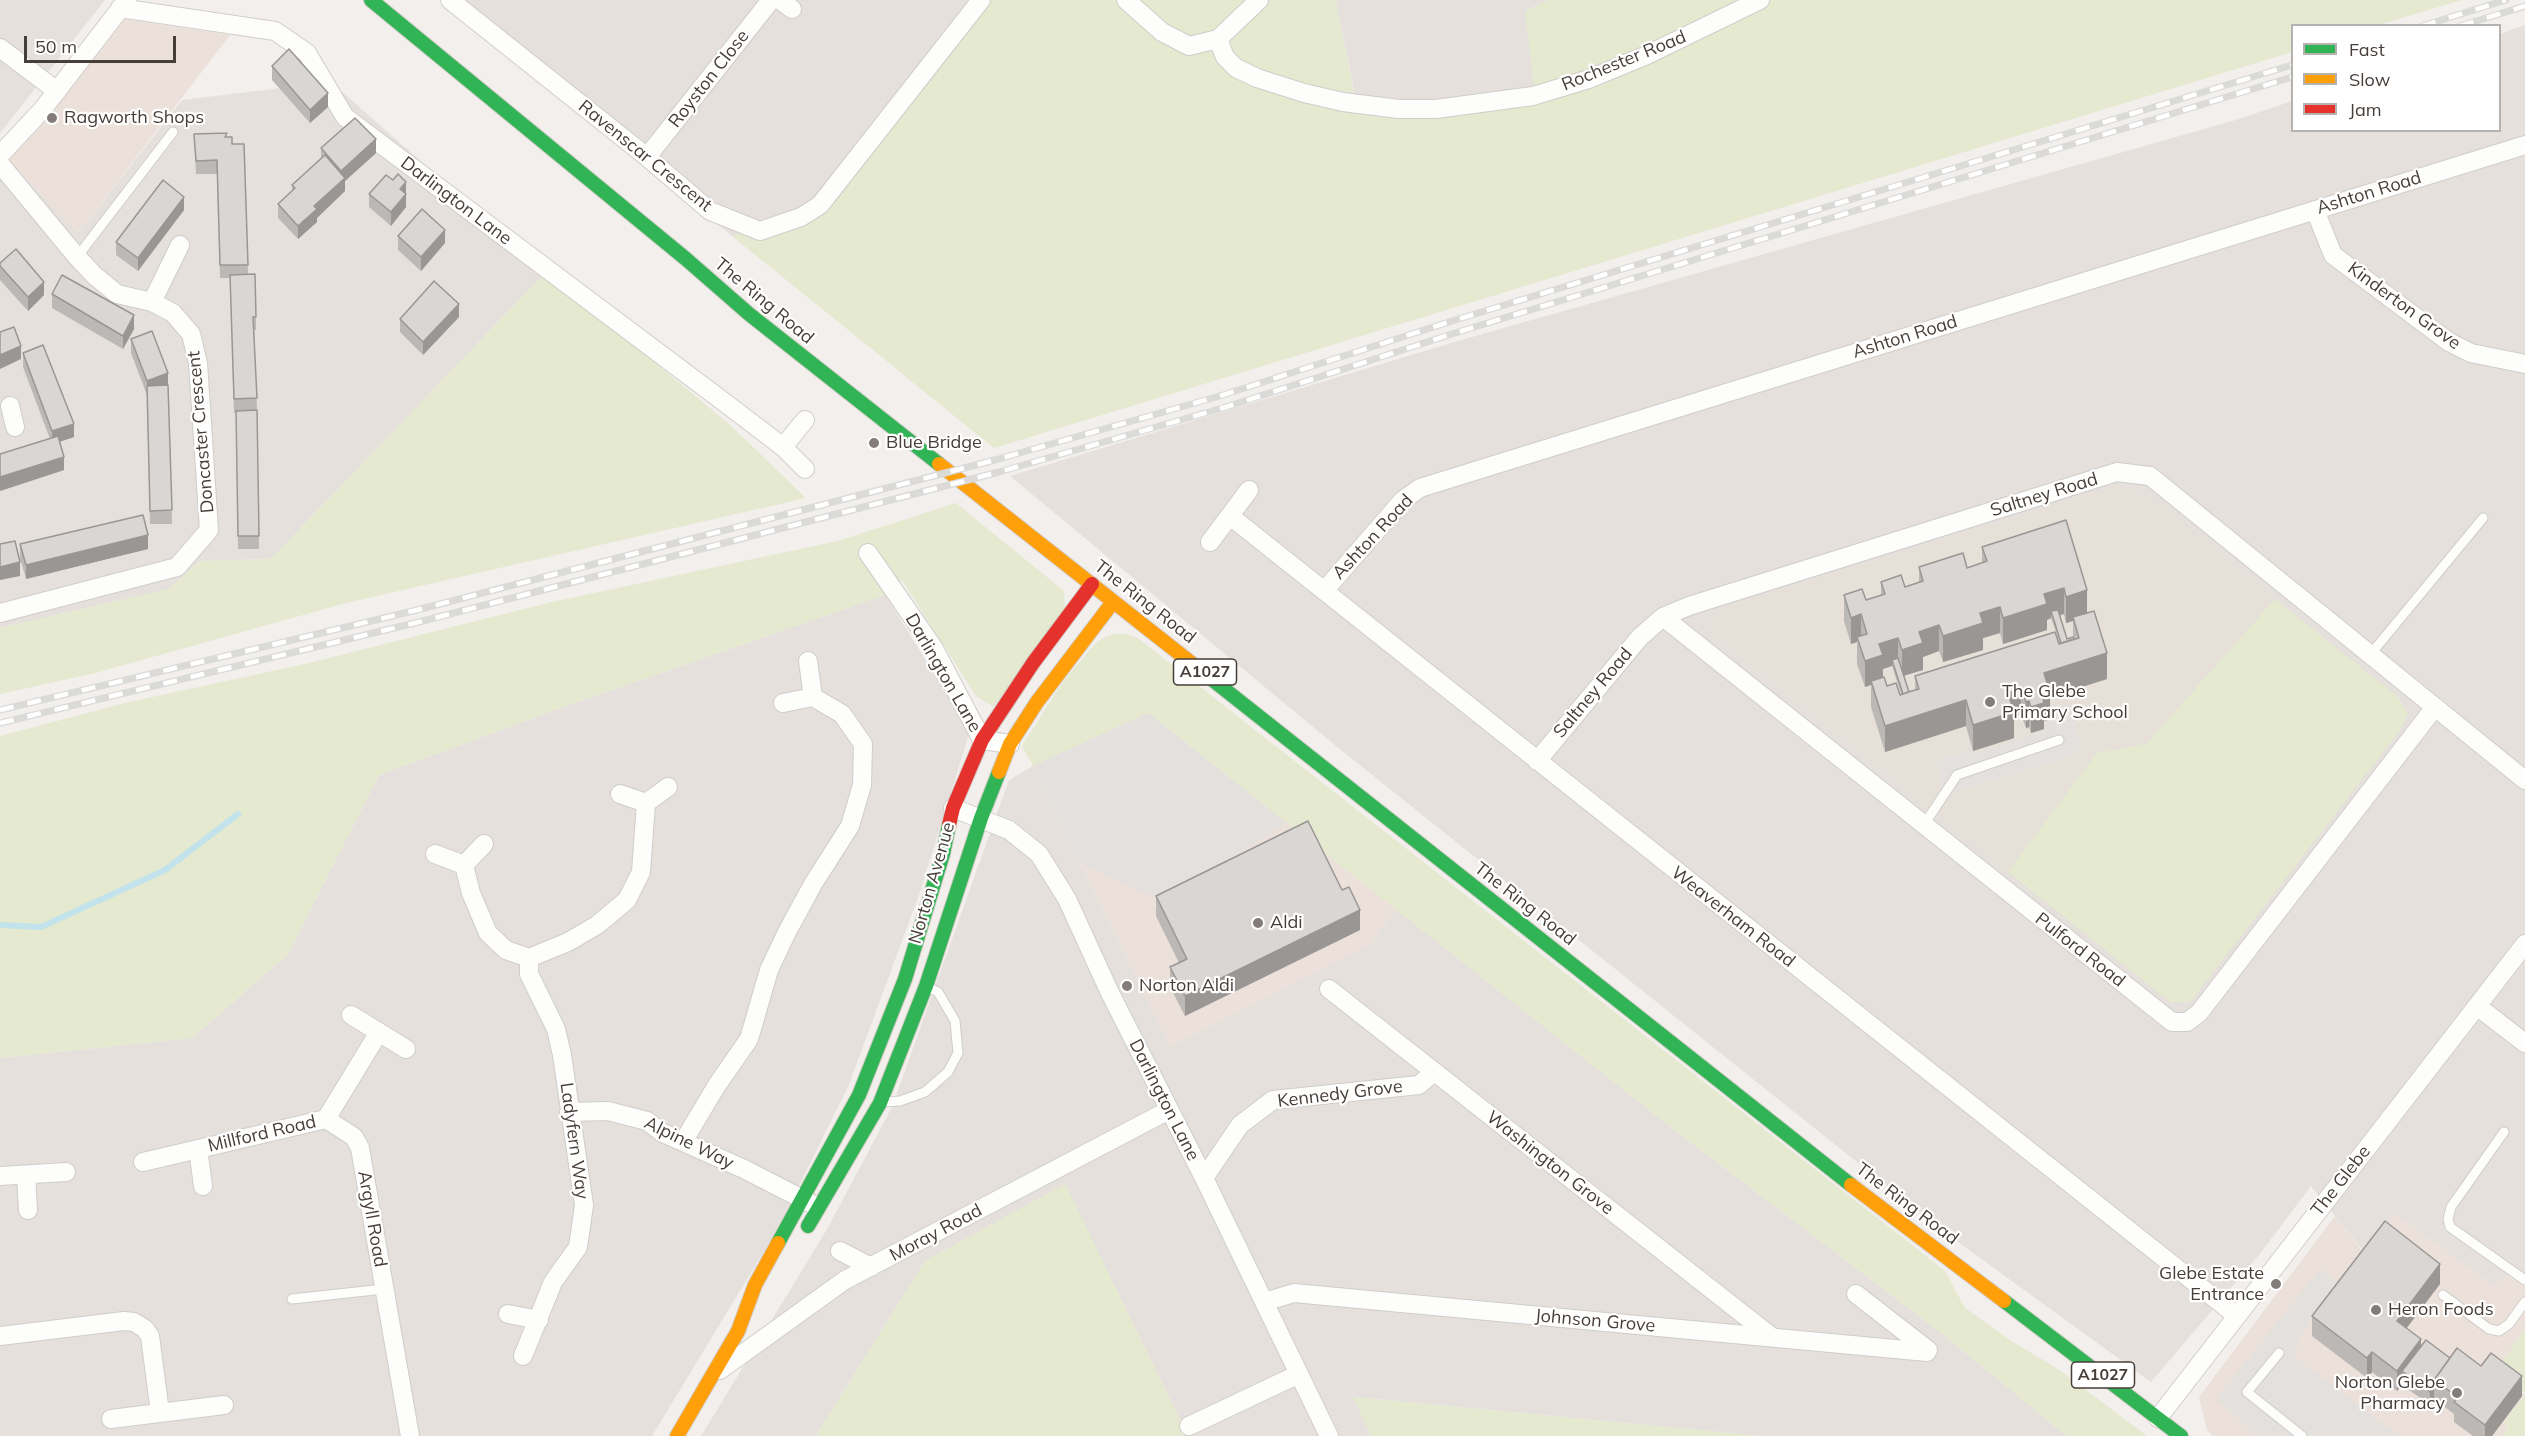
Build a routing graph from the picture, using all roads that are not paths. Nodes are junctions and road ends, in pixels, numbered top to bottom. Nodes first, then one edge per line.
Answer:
1 (371, 0) edge
2 (450, 0) edge
3 (771, 0) edge
4 (981, 0) edge
5 (1126, 0) edge
6 (1259, 0) edge
7 (1760, 0) edge
8 (124, 4) edge
9 (1218, 39) junction
10 (0, 48) edge
11 (57, 91) junction
12 (173, 132) dead end
13 (2525, 145) edge
14 (0, 155) edge
15 (647, 157) junction
16 (0, 164) edge
17 (2315, 210) junction
18 (180, 244) dead end
19 (76, 257) junction
20 (152, 302) junction
21 (2525, 364) edge
22 (805, 420) dead end
23 (783, 447) junction
24 (806, 469) dead end
25 (1249, 490) dead end
26 (1230, 516) junction
27 (2483, 518) dead end
28 (1210, 542) dead end
29 (868, 553) dead end
30 (1092, 584) junction
31 (1324, 591) junction
32 (1113, 602) junction
33 (0, 613) edge
34 (1663, 617) junction
35 (2370, 655) junction
36 (808, 661) dead end
37 (813, 697) junction
38 (783, 703) dead end
39 (2434, 707) junction
40 (982, 740) junction
41 (2059, 740) dead end
42 (1010, 744) junction
43 (1537, 761) junction
44 (2525, 780) edge
45 (668, 788) dead end
46 (620, 794) dead end
47 (646, 803) junction
48 (953, 808) junction
49 (981, 818) junction
50 (1923, 826) junction
51 (484, 844) dead end
52 (435, 854) dead end
53 (464, 866) junction
54 (2525, 944) edge
55 (529, 958) junction
56 (905, 979) junction
57 (926, 986) junction
58 (1329, 988) dead end
59 (2477, 1006) junction
60 (351, 1015) dead end
61 (379, 1032) junction
62 (2525, 1042) edge
63 (406, 1049) dead end
64 (1434, 1072) junction
65 (859, 1095) junction
66 (880, 1103) junction
67 (1169, 1110) junction
68 (569, 1112) junction
69 (326, 1119) junction
70 (2504, 1132) dead end
71 (683, 1142) junction
72 (198, 1149) junction
73 (143, 1162) dead end
74 (66, 1172) dead end
75 (26, 1175) junction
76 (0, 1176) edge
77 (1204, 1178) junction
78 (203, 1186) dead end
79 (811, 1203) junction
80 (28, 1210) dead end
81 (802, 1236) dead end
82 (840, 1251) dead end
83 (872, 1267) junction
84 (2525, 1280) edge
85 (384, 1289) junction
86 (767, 1293) dead end
87 (1856, 1294) dead end
88 (2443, 1295) dead end
89 (292, 1299) dead end
90 (1264, 1302) junction
91 (2525, 1302) edge
92 (508, 1314) dead end
93 (2237, 1316) junction
94 (539, 1320) junction
95 (738, 1331) junction
96 (0, 1336) edge
97 (1772, 1337) junction
98 (2279, 1353) dead end
99 (523, 1356) dead end
100 (715, 1373) junction
101 (1299, 1374) junction
102 (224, 1405) dead end
103 (160, 1413) junction
104 (2158, 1418) junction
105 (111, 1419) dead end
106 (1189, 1426) dead end
107 (410, 1436) edge
108 (676, 1436) edge
109 (1329, 1436) edge
110 (2181, 1436) edge
111 (2301, 1436) edge

1 - 30 main road, The Ring Road / A1027
2 - 15 street, Ravenscar Crescent
3 - 15 street, Royston Close
4 - 15 street, Ravenscar Crescent
5 - 9 street
6 - 9 street
7 - 9 street, Rochester Road
8 - 11 street
8 - 23 street, Darlington Lane
10 - 11 street
11 - 14 street
12 - 19 lane
13 - 17 street, Ashton Road
16 - 19 street, Doncaster Crescent
17 - 21 street, Kinderton Grove
17 - 31 street, Ashton Road
18 - 20 street
19 - 20 street, Doncaster Crescent
20 - 33 street, Doncaster Crescent
22 - 23 street
23 - 24 street, Darlington Lane
25 - 26 street
26 - 28 street
26 - 31 street, Weaverham Road
27 - 35 lane
29 - 40 street, Darlington Lane
30 - 32 main road, The Ring Road / A1027
30 - 40 main road, Norton Avenue
31 - 43 street, Weaverham Road
32 - 42 main road, Norton Avenue
32 - 104 main road, The Ring Road / A1027
34 - 35 street, Saltney Road
34 - 43 street, Saltney Road
34 - 50 street, Pulford Road
35 - 39 street, Saltney Road
36 - 37 street
37 - 38 street
37 - 71 street
39 - 44 street, Saltney Road
39 - 50 street, Pulford Road
40 - 42 street, Darlington Lane
40 - 48 main road, Norton Avenue
41 - 50 lane
42 - 49 main road, Norton Avenue
43 - 93 street, Weaverham Road
45 - 47 street
46 - 47 street
47 - 55 street
48 - 49 street, Darlington Lane
48 - 56 main road, Norton Avenue
49 - 57 main road, Norton Avenue
49 - 67 street, Darlington Lane
51 - 53 street
52 - 53 street
53 - 55 street
54 - 59 street, The Glebe
55 - 68 street, Ladyfern Way
56 - 57 lane
56 - 65 main road, Norton Avenue
57 - 66 main road, Norton Avenue
57 - 66 lane
58 - 64 street, Washington Grove
59 - 62 street
59 - 93 street, The Glebe
60 - 61 street
61 - 63 street
61 - 69 street
64 - 77 street, Kennedy Grove
64 - 97 street, Washington Grove
65 - 66 lane
65 - 79 main road, Norton Avenue
66 - 79 main road, Norton Avenue
67 - 77 street, Darlington Lane
67 - 83 street, Moray Road
68 - 71 street, Alpine Way
68 - 94 street, Ladyfern Way
69 - 72 street, Millford Road
69 - 85 street, Argyll Road
70 - 84 lane
71 - 79 street, Alpine Way
72 - 73 street, Millford Road
72 - 78 street, Millford Road
74 - 75 street
75 - 76 street
75 - 80 street
77 - 90 street, Darlington Lane
79 - 81 main road, Norton Avenue
79 - 95 main road, Norton Avenue
82 - 83 street
83 - 100 street, Moray Road
85 - 89 lane
85 - 107 street, Argyll Road
86 - 95 main road, Norton Avenue
87 - 97 street, Johnson Grove
88 - 91 lane
90 - 97 street, Johnson Grove
90 - 101 street, Darlington Lane
92 - 94 street
93 - 104 street, The Glebe
94 - 99 street, Ladyfern Way
95 - 100 main road, Norton Avenue
96 - 103 street
98 - 111 lane
100 - 108 main road, Norton Avenue
101 - 106 street
101 - 109 street, Darlington Lane
102 - 103 street
103 - 105 street
104 - 110 main road, A1027

